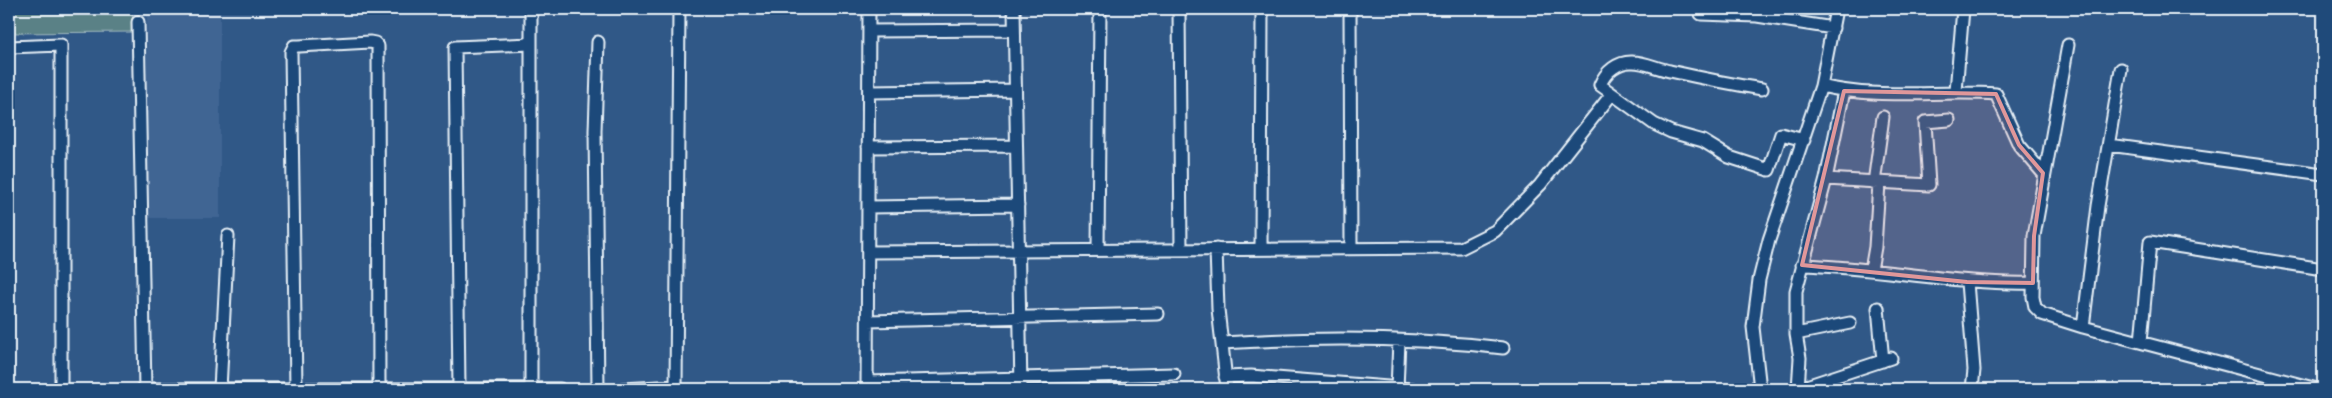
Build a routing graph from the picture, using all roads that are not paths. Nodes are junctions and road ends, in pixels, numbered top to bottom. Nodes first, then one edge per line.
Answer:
1 (531, 9) edge
2 (679, 9) edge
3 (869, 9) edge
4 (1014, 9) edge
5 (1100, 9) edge
6 (1179, 9) edge
7 (1262, 9) edge
8 (1350, 9) edge
9 (1836, 9) edge
10 (1963, 9) edge
11 (1701, 14) dead end
12 (138, 22) dead end
13 (1833, 28) junction
14 (1014, 30) junction
15 (869, 31) junction
16 (598, 42) dead end
17 (531, 44) junction
18 (2068, 45) dead end
19 (9, 47) edge
20 (2121, 70) dead end
21 (1822, 86) junction
22 (1762, 89) dead end
23 (1015, 90) junction
24 (1844, 91) junction
25 (1956, 91) junction
26 (869, 92) junction
27 (1611, 95) junction
28 (1883, 118) dead end
29 (1949, 120) dead end
30 (1804, 140) junction
31 (2109, 145) junction
32 (1016, 146) junction
33 (868, 147) junction
34 (2043, 173) junction
35 (2323, 174) edge
36 (1826, 179) junction
37 (1876, 183) junction
38 (1018, 205) junction
39 (868, 206) junction
40 (228, 236) dead end
41 (1351, 247) junction
42 (1261, 248) junction
43 (1216, 249) junction
44 (1098, 250) junction
45 (1181, 250) junction
46 (868, 252) junction
47 (1018, 252) junction
48 (1802, 265) junction
49 (2323, 269) edge
50 (1871, 270) junction
51 (1968, 282) junction
52 (2032, 283) junction
53 (1878, 308) dead end
54 (1158, 314) dead end
55 (1019, 316) junction
56 (868, 321) junction
57 (1850, 323) dead end
58 (2083, 327) junction
59 (1796, 334) junction
60 (1400, 341) junction
61 (1222, 342) junction
62 (2141, 342) junction
63 (1503, 348) dead end
64 (1174, 374) dead end
65 (1225, 377) junction
66 (1021, 384) edge
67 (867, 386) edge
68 (296, 388) edge
69 (460, 388) junction
70 (531, 388) edge
71 (676, 388) edge
72 (61, 389) edge
73 (146, 389) edge
74 (220, 389) edge
75 (378, 389) edge
76 (560, 389) edge
77 (598, 389) edge
78 (622, 389) edge
79 (1226, 389) edge
80 (1397, 389) edge
81 (1413, 389) edge
82 (1760, 389) edge
83 (1800, 389) edge
84 (1972, 389) edge
85 (2316, 389) edge

1 - 17 street
2 - 71 street
3 - 15 street
4 - 14 street
5 - 44 street
6 - 45 street
7 - 42 street
8 - 41 street
9 - 13 street
10 - 25 street
11 - 13 street
12 - 73 street
13 - 21 street
14 - 15 street
14 - 23 street
15 - 26 street
16 - 77 street
17 - 69 street
17 - 70 street
18 - 34 street
19 - 72 street
20 - 31 street
21 - 24 street
21 - 30 street
22 - 27 street
23 - 26 street
23 - 32 street
24 - 25 street
24 - 36 street
25 - 34 street
26 - 33 street
27 - 30 street
27 - 41 street
28 - 37 street
29 - 37 street
30 - 82 street
31 - 35 street
31 - 58 street
32 - 33 street
32 - 38 street
33 - 39 street
34 - 52 street
36 - 37 street
36 - 48 street
37 - 50 street
38 - 39 street
38 - 47 street
39 - 46 street
40 - 74 street
41 - 42 street
42 - 43 street
43 - 45 street
43 - 61 street
44 - 45 street
44 - 47 street
46 - 47 street
46 - 56 street
47 - 55 street
48 - 50 street
48 - 59 street
49 - 62 street
50 - 51 street
51 - 52 street
51 - 84 street
52 - 58 street
53 - 83 street
54 - 55 street
55 - 56 street
55 - 66 street
56 - 67 street
57 - 59 street
58 - 62 street
59 - 83 street
60 - 61 street
60 - 63 street
60 - 80 street
61 - 65 street
62 - 85 street
64 - 66 street
65 - 79 street
65 - 80 street
66 - 67 street
68 - 74 street
68 - 75 street
68 - 75 street
69 - 70 street
69 - 75 street
70 - 76 street
71 - 78 street
73 - 74 street
80 - 81 street

